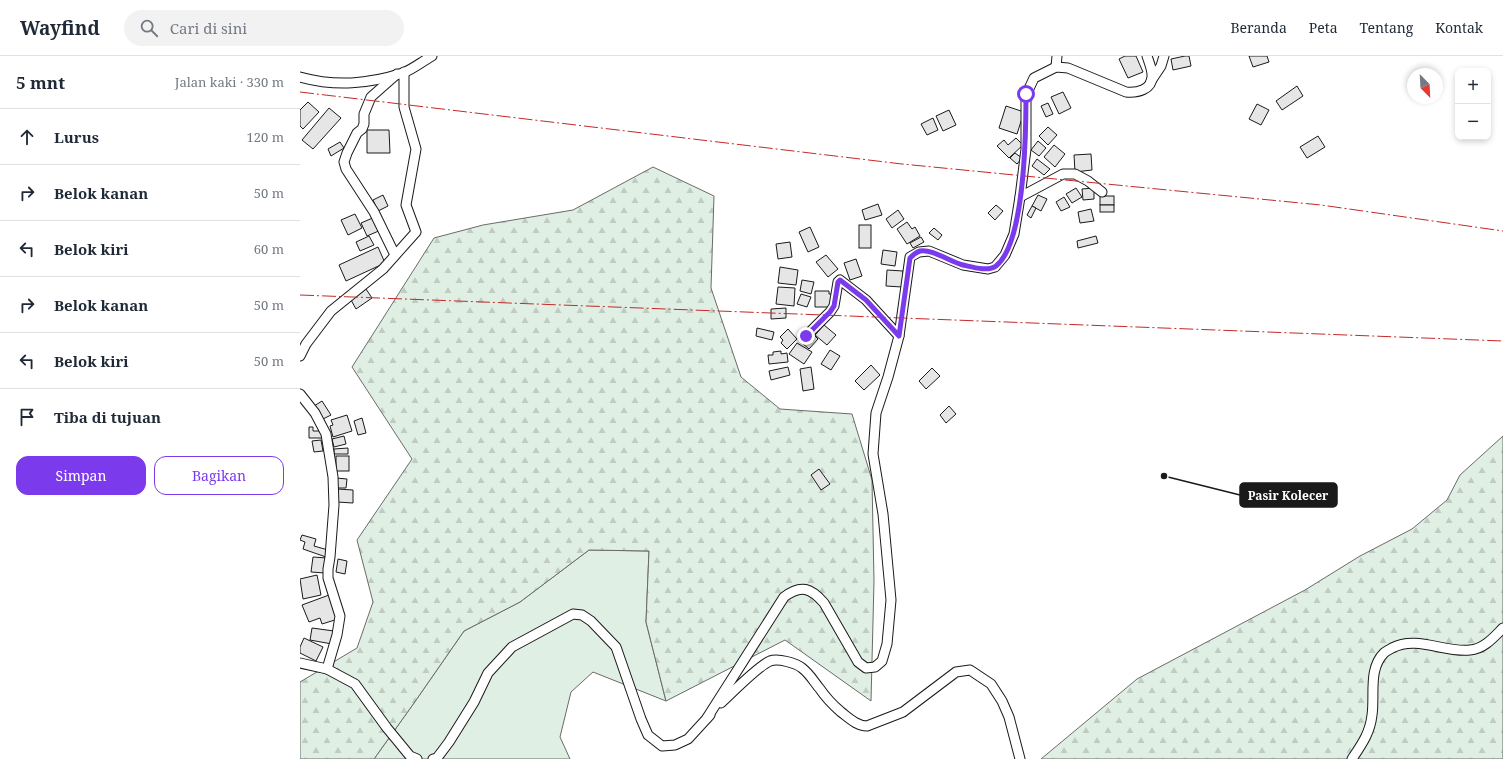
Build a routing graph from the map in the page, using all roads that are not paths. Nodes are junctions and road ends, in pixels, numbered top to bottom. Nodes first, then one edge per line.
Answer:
1 (432, 56) edge
2 (1057, 56) edge
3 (1147, 56) edge
4 (1164, 56) edge
5 (1056, 68) junction
6 (401, 73) junction
7 (300, 77) edge
8 (1148, 86) junction
9 (1102, 192) dead end
10 (1020, 197) junction
11 (395, 255) junction
12 (806, 336) dead end
13 (899, 336) junction
14 (300, 356) edge
15 (300, 394) edge
16 (1503, 628) edge
17 (300, 663) edge
18 (327, 669) junction
19 (706, 718) junction
20 (417, 759) edge
21 (433, 759) edge
22 (1020, 759) edge
23 (1352, 759) edge

1 - 6 street
2 - 5 street
3 - 8 street
4 - 8 street
5 - 8 street
5 - 10 street
6 - 7 street
6 - 11 street
6 - 11 street
9 - 10 street
10 - 13 street
11 - 14 street
12 - 13 street
13 - 19 street
15 - 18 street
16 - 23 street
17 - 18 street
18 - 20 street
19 - 21 street
19 - 22 street

